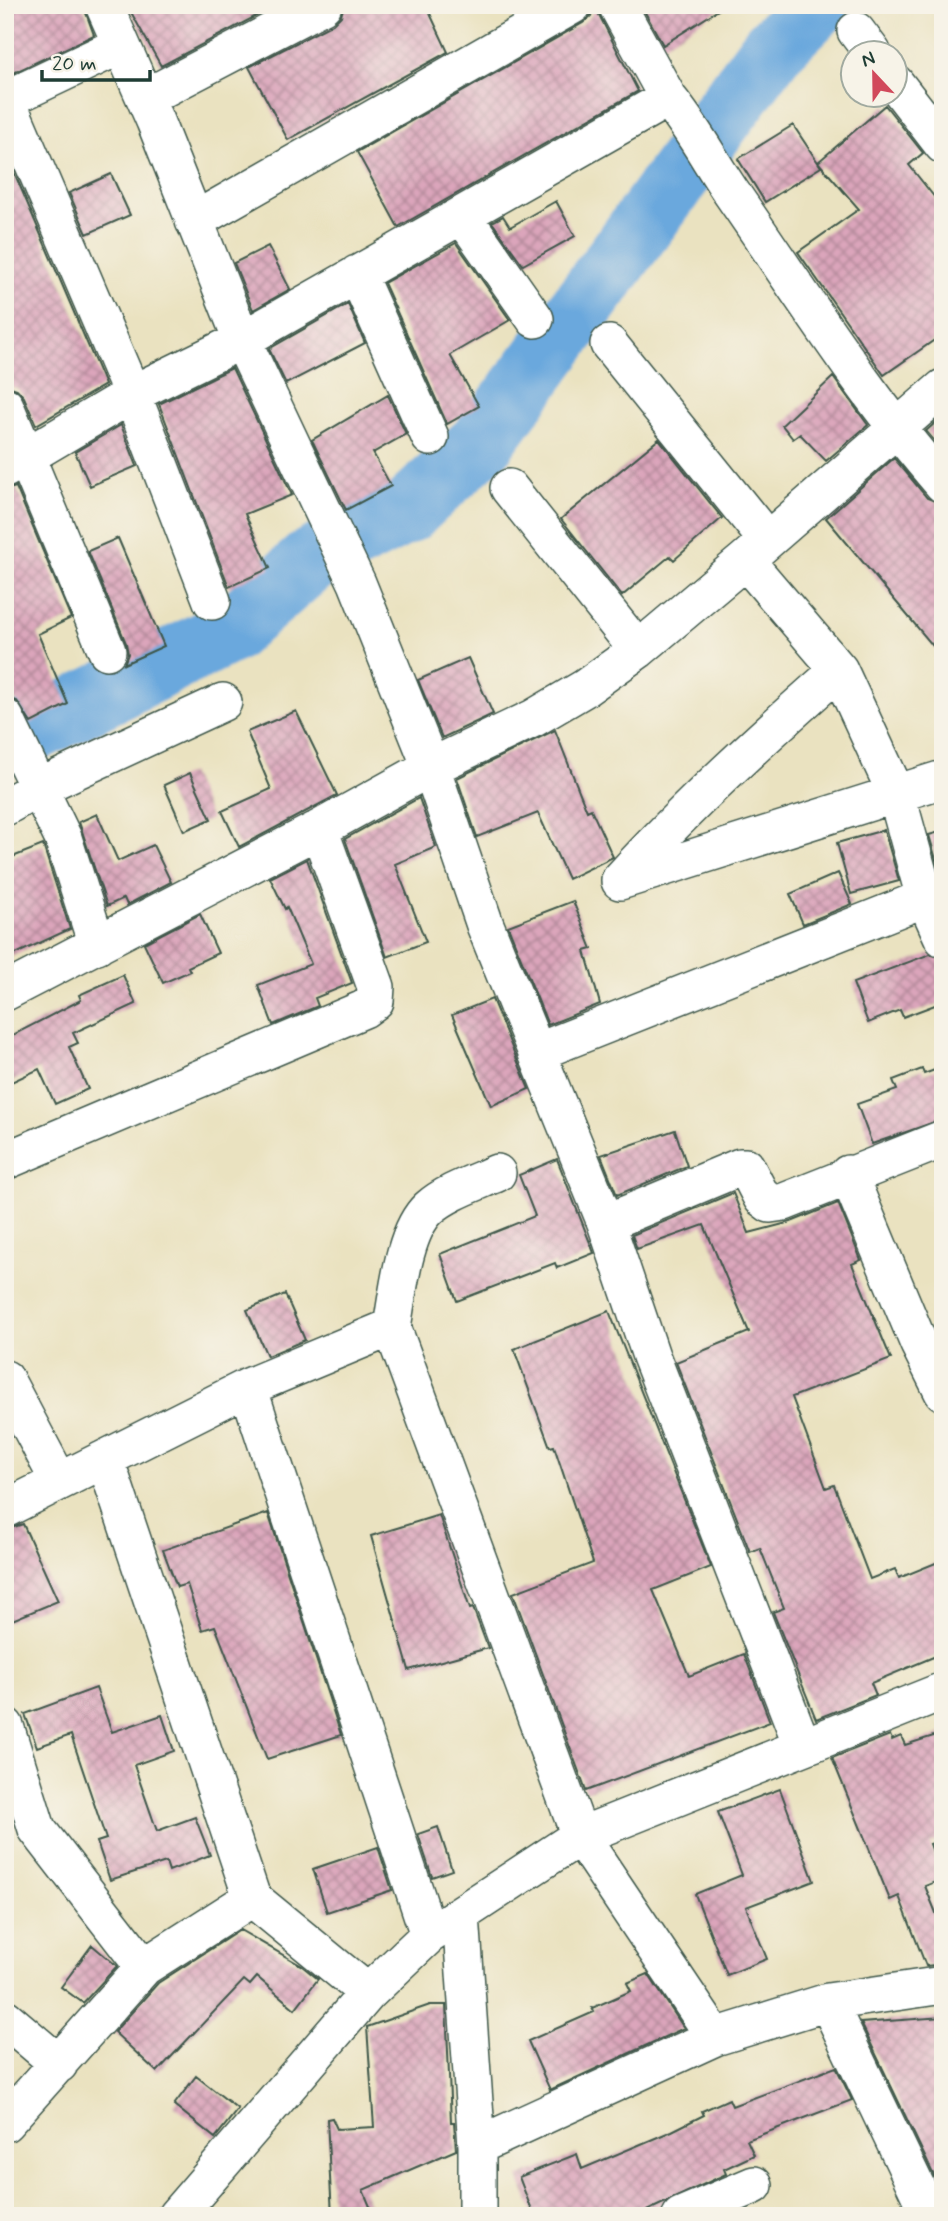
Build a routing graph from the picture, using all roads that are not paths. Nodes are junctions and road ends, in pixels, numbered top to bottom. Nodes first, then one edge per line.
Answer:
1 (104, 5) edge
2 (323, 5) edge
3 (573, 5) edge
4 (617, 5) edge
5 (121, 45) junction
6 (145, 98) junction
7 (6, 99) edge
8 (909, 101) edge
9 (679, 111) junction
10 (943, 145) edge
11 (462, 215) junction
12 (194, 221) junction
13 (357, 274) junction
14 (535, 319) dead end
15 (242, 340) junction
16 (609, 344) dead end
17 (943, 388) edge
18 (132, 394) junction
19 (5, 406) edge
20 (893, 428) junction
21 (430, 437) dead end
22 (16, 463) edge
23 (943, 485) edge
24 (509, 488) dead end
25 (756, 550) junction
26 (212, 601) dead end
27 (638, 650) junction
28 (107, 651) dead end
29 (839, 670) junction
30 (223, 702) dead end
31 (12, 731) edge
32 (431, 767) junction
33 (943, 779) edge
34 (40, 787) junction
35 (896, 793) junction
36 (5, 807) edge
37 (319, 829) junction
38 (925, 898) junction
39 (943, 938) edge
40 (97, 945) junction
41 (5, 992) edge
42 (537, 1052) junction
43 (943, 1139) edge
44 (5, 1161) edge
45 (497, 1173) dead end
46 (848, 1174) junction
47 (606, 1223) junction
48 (392, 1327) junction
49 (5, 1379) edge
50 (248, 1387) junction
51 (943, 1392) edge
52 (105, 1459) junction
53 (59, 1481) junction
54 (5, 1509) edge
55 (943, 1691) edge
56 (5, 1726) edge
57 (802, 1745) junction
58 (580, 1836) junction
59 (253, 1899) junction
60 (461, 1915) junction
61 (429, 1935) junction
62 (144, 1967) junction
63 (943, 1985) edge
64 (368, 1993) junction
65 (828, 2002) junction
66 (5, 2018) edge
67 (715, 2037) junction
68 (59, 2064) junction
69 (5, 2123) edge
70 (477, 2146) junction
71 (754, 2185) dead end
72 (931, 2197) edge
73 (176, 2216) edge
74 (477, 2216) edge
75 (681, 2216) edge

1 - 5 street
2 - 6 street
3 - 12 street
4 - 9 street
5 - 6 street
5 - 7 street
6 - 12 street
7 - 18 street
8 - 10 street
9 - 11 street
9 - 20 street
11 - 13 street
11 - 14 street
12 - 15 street
13 - 15 street
13 - 21 street
15 - 18 street
15 - 32 street
16 - 25 street
17 - 20 street
18 - 22 street
18 - 26 street
19 - 22 street
20 - 23 street
20 - 25 street
22 - 28 street
24 - 27 street
25 - 27 street
25 - 29 street
27 - 32 street
29 - 35 street
29 - 35 street
30 - 34 street
31 - 34 street
32 - 37 street
32 - 42 street
33 - 35 street
34 - 36 street
34 - 40 street
35 - 38 street
37 - 40 street
37 - 44 street
38 - 39 street
38 - 42 street
40 - 41 street
42 - 47 street
43 - 46 street
45 - 48 street
46 - 47 street
46 - 51 street
47 - 57 street
48 - 50 street
48 - 58 street
49 - 53 street
50 - 52 street
50 - 61 street
52 - 53 street
52 - 59 street
53 - 54 street
55 - 57 street
56 - 62 street
57 - 58 street
58 - 60 street
58 - 67 street
59 - 62 street
59 - 64 street
60 - 61 street
60 - 70 street
61 - 64 street
62 - 68 street
63 - 65 street
64 - 73 street
65 - 67 street
65 - 72 street
66 - 68 street
67 - 70 street
68 - 69 street
70 - 74 street
71 - 75 street

